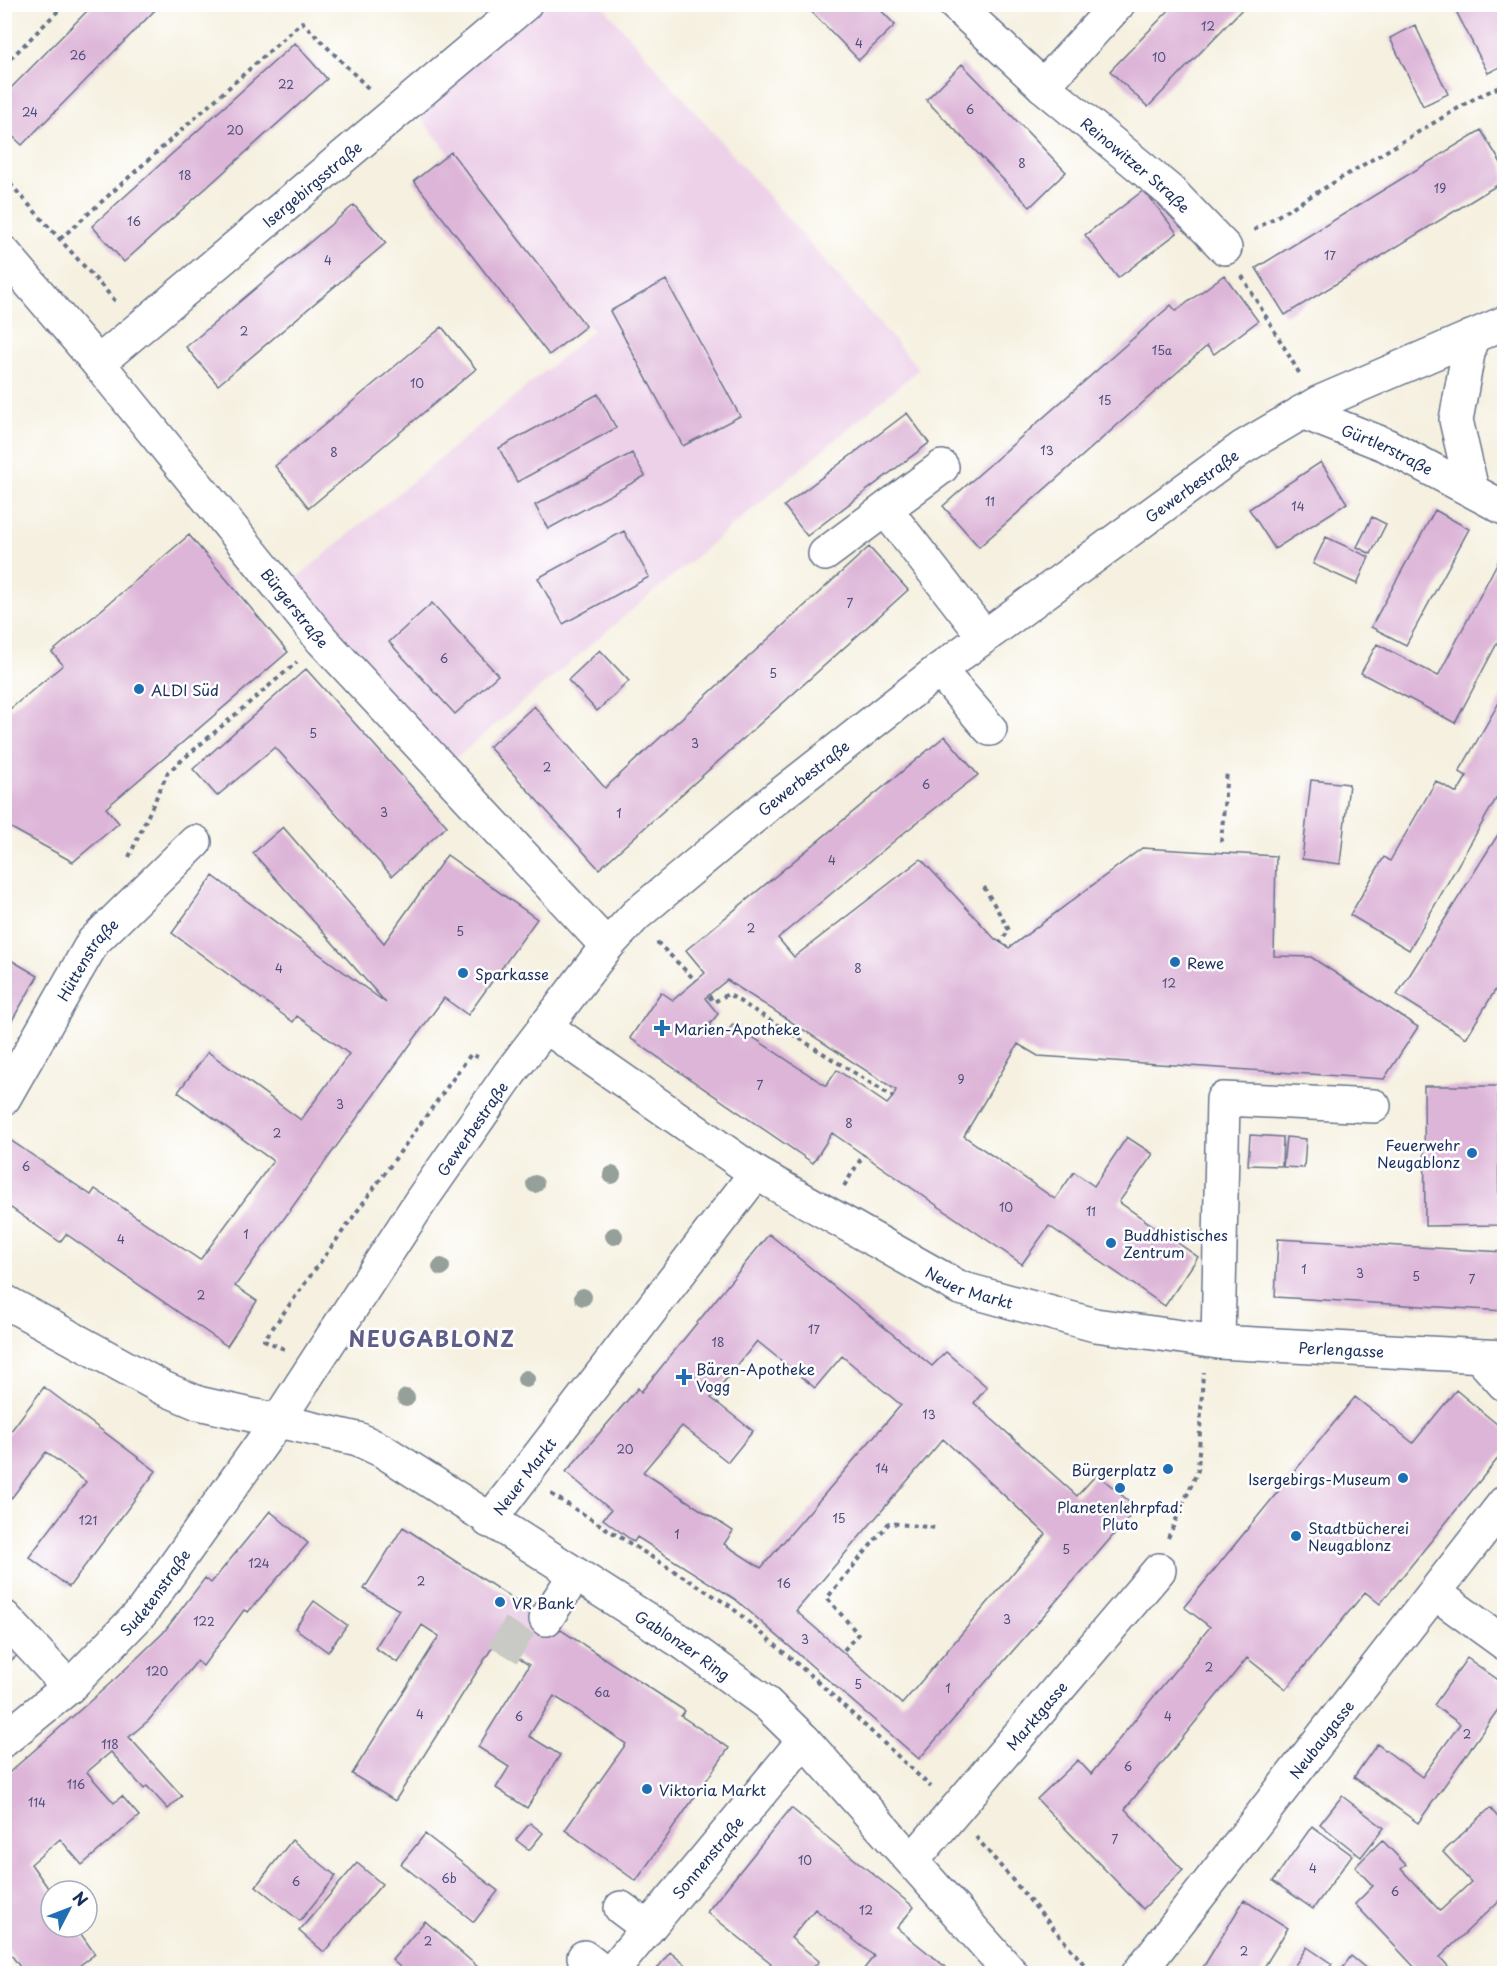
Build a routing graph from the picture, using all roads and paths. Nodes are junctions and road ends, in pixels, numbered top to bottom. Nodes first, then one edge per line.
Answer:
1 (65, 4) edge
2 (525, 4) edge
3 (955, 4) edge
4 (1118, 4) edge
5 (4, 65) edge
6 (1504, 85) edge
7 (1043, 86) junction
8 (394, 114) junction
9 (4, 177) edge
10 (60, 239) junction
11 (1225, 248) junction
12 (4, 253) edge
13 (1504, 323) edge
14 (138, 329) junction
15 (1471, 337) junction
16 (98, 363) junction
17 (1310, 408) junction
18 (942, 467) dead end
19 (1472, 490) junction
20 (1504, 508) edge
21 (886, 510) junction
22 (825, 554) dead end
23 (984, 636) junction
24 (322, 640) junction
25 (939, 670) junction
26 (990, 729) dead end
27 (1227, 771) dead end
28 (195, 842) dead end
29 (1221, 842) dead end
30 (128, 862) dead end
31 (984, 887) dead end
32 (633, 918) junction
33 (1000, 943) dead end
34 (607, 946) junction
35 (696, 981) dead end
36 (709, 996) dead end
37 (545, 1026) junction
38 (510, 1073) junction
39 (893, 1097) dead end
40 (4, 1098) edge
41 (1374, 1106) dead end
42 (864, 1154) dead end
43 (858, 1165) dead end
44 (756, 1173) junction
45 (4, 1301) edge
46 (1211, 1341) junction
47 (1492, 1357) edge
48 (314, 1362) junction
49 (1504, 1384) edge
50 (277, 1422) junction
51 (523, 1477) junction
52 (1504, 1503) edge
53 (489, 1521) junction
54 (937, 1528) dead end
55 (567, 1570) junction
56 (1159, 1570) joint
57 (1435, 1593) junction
58 (538, 1614) tunnel mouth
59 (4, 1617) edge
60 (1504, 1643) edge
61 (844, 1650) dead end
62 (823, 1674) dead end
63 (69, 1688) junction
64 (4, 1740) edge
65 (804, 1740) junction
66 (913, 1860) junction
67 (621, 1908) dead end
68 (648, 1928) junction
69 (600, 1968) edge
70 (1012, 1974) edge
71 (1138, 1974) edge

1 - 5 path
2 - 8 street, Isergebirgsstraße
3 - 7 street, Reinowitzer Straße
4 - 7 street
6 - 11 path
7 - 11 street, Reinowitzer Straße
8 - 10 path
8 - 14 street, Isergebirgsstraße
9 - 10 path
10 - 14 path
11 - 17 path
12 - 16 street, Bürgerstraße
13 - 15 street, Gewerbestraße
14 - 16 street, Isergebirgsstraße
15 - 17 street, Gewerbestraße
15 - 19 street
16 - 24 street, Bürgerstraße
17 - 19 street, Gürtlerstraße
17 - 23 street, Gewerbestraße
18 - 21 street
19 - 20 street, Gürtlerstraße
21 - 22 street
21 - 23 street
23 - 25 street, Gewerbestraße
24 - 30 path
24 - 34 street, Bürgerstraße
25 - 26 street
25 - 32 street, Gewerbestraße
27 - 29 path
28 - 40 street, Hüttenstraße
31 - 33 path
32 - 34 street, Gewerbestraße
32 - 35 path
34 - 37 street, Gewerbestraße
36 - 39 path
37 - 38 street, Gewerbestraße
37 - 44 street, Neuer Markt
38 - 48 street, Gewerbestraße
38 - 48 path
41 - 46 street
42 - 43 path
44 - 46 street, Neuer Markt
44 - 51 street, Neuer Markt
45 - 50 street
46 - 47 street, Perlengasse
46 - 56 path
47 - 49 street, Perlengasse
48 - 50 street, Gewerbestraße
50 - 53 street, Gablonzer Ring
50 - 63 street, Sudetenstraße
51 - 53 street, Neuer Markt
51 - 62 path
52 - 57 street, Neubaugasse
53 - 55 street, Gablonzer Ring
54 - 61 path
55 - 58 street
55 - 65 street, Gablonzer Ring
56 - 66 street, Marktgasse
57 - 60 street
57 - 71 street, Neubaugasse
59 - 63 street
63 - 64 street, Sudetenstraße
65 - 66 street, Gablonzer Ring
65 - 68 street, Sonnenstraße
66 - 70 street, Gablonzer Ring
67 - 68 street
68 - 69 street, Sonnenstraße

